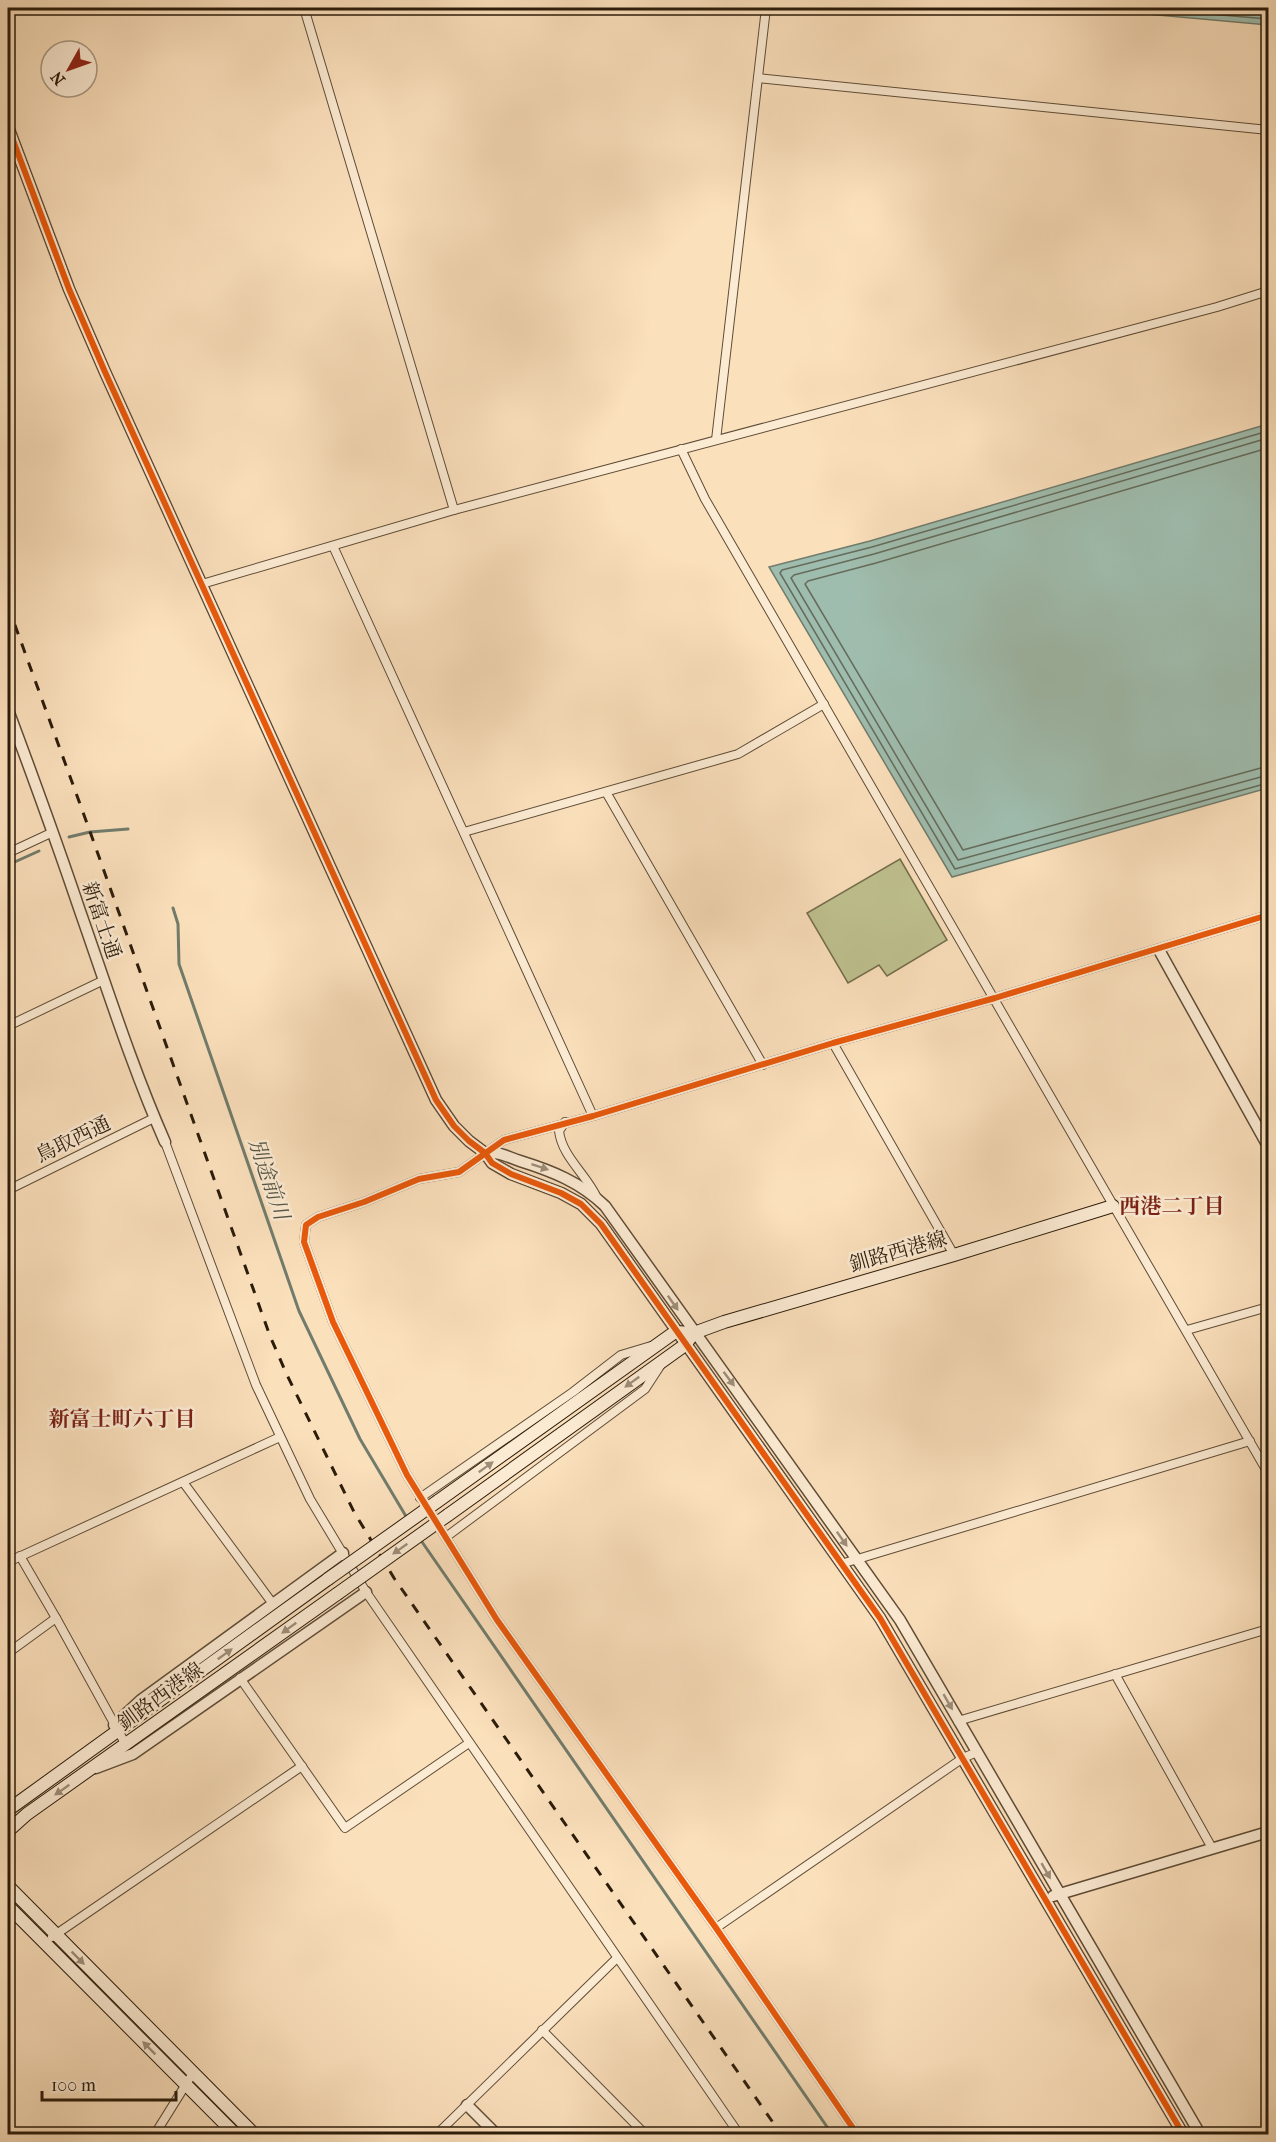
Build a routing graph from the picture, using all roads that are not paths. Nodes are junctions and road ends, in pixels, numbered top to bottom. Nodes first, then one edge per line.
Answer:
1 (304, 8) edge
2 (766, 8) edge
3 (759, 78) junction
4 (8, 127) edge
5 (1269, 130) edge
6 (1269, 291) edge
7 (716, 440) junction
8 (681, 449) junction
9 (454, 510) junction
10 (333, 546) junction
11 (202, 584) junction
12 (824, 704) junction
13 (8, 710) edge
14 (606, 792) junction
15 (54, 832) junction
16 (464, 832) junction
17 (8, 853) edge
18 (1269, 915) edge
19 (1159, 950) junction
20 (104, 980) junction
21 (995, 998) junction
22 (8, 1026) edge
23 (833, 1043) junction
24 (763, 1065) junction
25 (592, 1116) junction
26 (154, 1118) junction
27 (565, 1122) junction
28 (165, 1142) joint
29 (1269, 1146) edge
30 (484, 1153) junction
31 (8, 1190) edge
32 (598, 1199) junction
33 (1113, 1206) junction
34 (954, 1255) junction
35 (1269, 1307) edge
36 (1187, 1330) junction
37 (675, 1332) junction
38 (694, 1333) junction
39 (657, 1345) junction
40 (685, 1345) junction
41 (666, 1358) junction
42 (280, 1437) junction
43 (1250, 1441) junction
44 (1269, 1473) edge
45 (183, 1482) junction
46 (420, 1498) junction
47 (446, 1537) junction
48 (343, 1553) junction
49 (20, 1556) junction
50 (856, 1559) junction
51 (8, 1562) edge
52 (841, 1564) junction
53 (366, 1592) junction
54 (273, 1604) junction
55 (57, 1617) junction
56 (1269, 1629) edge
57 (8, 1653) edge
58 (1115, 1674) junction
59 (240, 1678) junction
60 (958, 1721) junction
61 (116, 1728) junction
62 (469, 1743) junction
63 (126, 1745) junction
64 (976, 1752) junction
65 (963, 1758) junction
66 (302, 1766) junction
67 (90, 1770) junction
68 (8, 1810) edge
69 (8, 1831) edge
70 (1269, 1832) edge
71 (1212, 1848) junction
72 (8, 1886) edge
73 (1059, 1893) junction
74 (1046, 1899) junction
75 (8, 1906) edge
76 (717, 1928) junction
77 (56, 1935) junction
78 (44, 1943) junction
79 (617, 1958) junction
80 (542, 2031) junction
81 (193, 2073) junction
82 (185, 2085) junction
83 (467, 2105) junction
84 (155, 2134) edge
85 (235, 2134) edge
86 (254, 2134) edge
87 (437, 2134) edge
88 (496, 2134) edge
89 (645, 2134) edge
90 (739, 2134) edge
91 (857, 2134) edge
92 (1183, 2134) edge
93 (1200, 2134) edge

1 - 9 street
2 - 3 street
3 - 5 street
3 - 7 street
4 - 11 street
6 - 7 street
7 - 8 street
8 - 9 street
8 - 12 street
9 - 10 street
10 - 11 street
10 - 16 street
11 - 30 street
12 - 14 street
12 - 21 street
13 - 15 street, 新富士通
14 - 16 street
14 - 24 street
15 - 17 street
15 - 20 street, 新富士通
16 - 25 street
18 - 19 street
19 - 21 street
19 - 29 street
20 - 22 street
20 - 26 street, 新富士通
21 - 23 street
21 - 33 street
23 - 24 street
23 - 34 street
24 - 25 street
25 - 27 street
26 - 28 street, 新富士通
26 - 31 street, 鳥取西通
27 - 30 street
27 - 32 street
28 - 42 street
30 -> 32 street
30 - 37 street
30 - 46 street
32 -> 38 street
33 - 34 main road, 釧路西港線
33 - 36 street
34 - 38 main road, 釧路西港線
35 - 36 street
36 - 43 street
37 - 38 main road, 釧路西港線
37 - 39 main road
37 - 40 street
38 - 40 main road
38 -> 50 street
39 - 46 street
61 -> 39 main road, 釧路西港線, bridge
40 - 41 main road
40 - 52 street
41 - 47 street
41 -> 63 main road, 釧路西港線, bridge
42 - 45 street
42 - 48 street
43 - 44 street
43 - 50 street
45 - 49 street
45 - 54 street
46 - 47 street
47 - 76 street
48 - 53 street
48 - 54 street
49 - 51 street
49 - 55 street
50 - 52 street
50 -> 60 street
52 - 65 street
53 - 59 street
53 - 62 street
54 - 61 street
55 - 57 street
55 - 61 street
56 - 58 street
58 - 60 street
58 - 71 street
59 - 66 street
59 - 67 street
60 - 64 street
61 - 63 street
61 - 68 main road, 釧路西港線
62 - 66 street
62 - 79 street
63 - 67 main road, 釧路西港線
64 - 65 street
64 -> 73 street
65 - 74 street
65 - 76 street
66 - 77 street
67 -> 69 main road, 釧路西港線
70 - 71 street
71 - 73 street
72 - 77 main road
73 - 74 street
73 - 93 street
74 - 92 street
75 - 78 main road
76 - 91 street
77 - 78 street
77 -> 81 main road
82 -> 78 main road
79 - 80 street
79 - 90 street
80 - 83 street
80 - 89 street
81 - 82 street
81 - 86 main road
82 - 84 street
82 - 85 main road
83 - 87 street
83 - 88 street

